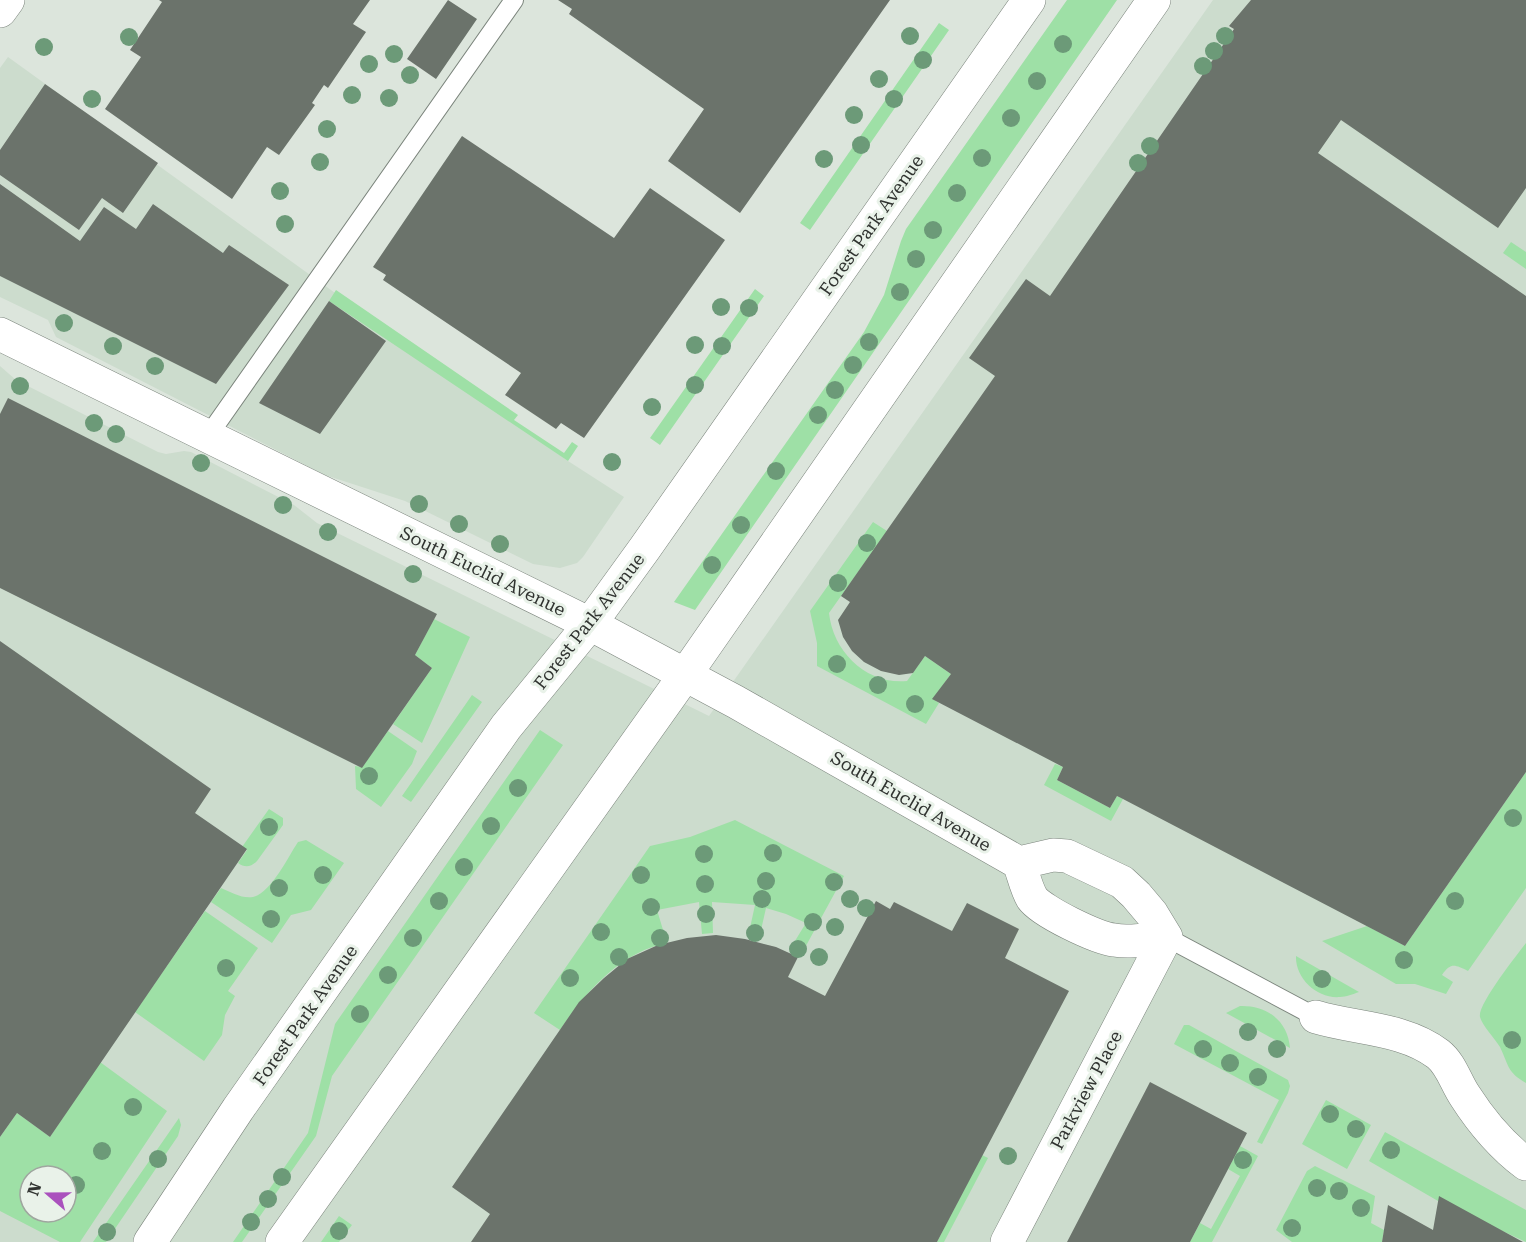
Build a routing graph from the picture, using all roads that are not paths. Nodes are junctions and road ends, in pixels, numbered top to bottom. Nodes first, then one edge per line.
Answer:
1 (8, 0) edge
2 (514, 0) edge
3 (1029, 0) edge
4 (1154, 0) edge
5 (0, 11) edge
6 (0, 334) edge
7 (208, 436) junction
8 (590, 624) junction
9 (685, 675) junction
10 (1019, 862) junction
11 (1166, 937) junction
12 (1316, 1017) joint
13 (1526, 1164) edge
14 (150, 1242) edge
15 (282, 1242) edge
16 (1006, 1242) edge

1 - 5 main road
2 - 7 lane
3 - 8 main road, Forest Park Avenue
4 - 9 main road
6 - 7 main road, South Euclid Avenue
7 - 8 main road, South Euclid Avenue
8 - 9 main road, South Euclid Avenue
8 - 14 main road, Forest Park Avenue
9 - 10 main road, South Euclid Avenue
9 - 15 main road
10 - 11 main road
10 - 11 main road
11 - 12 lane
11 - 16 main road, Parkview Place
12 - 13 main road

